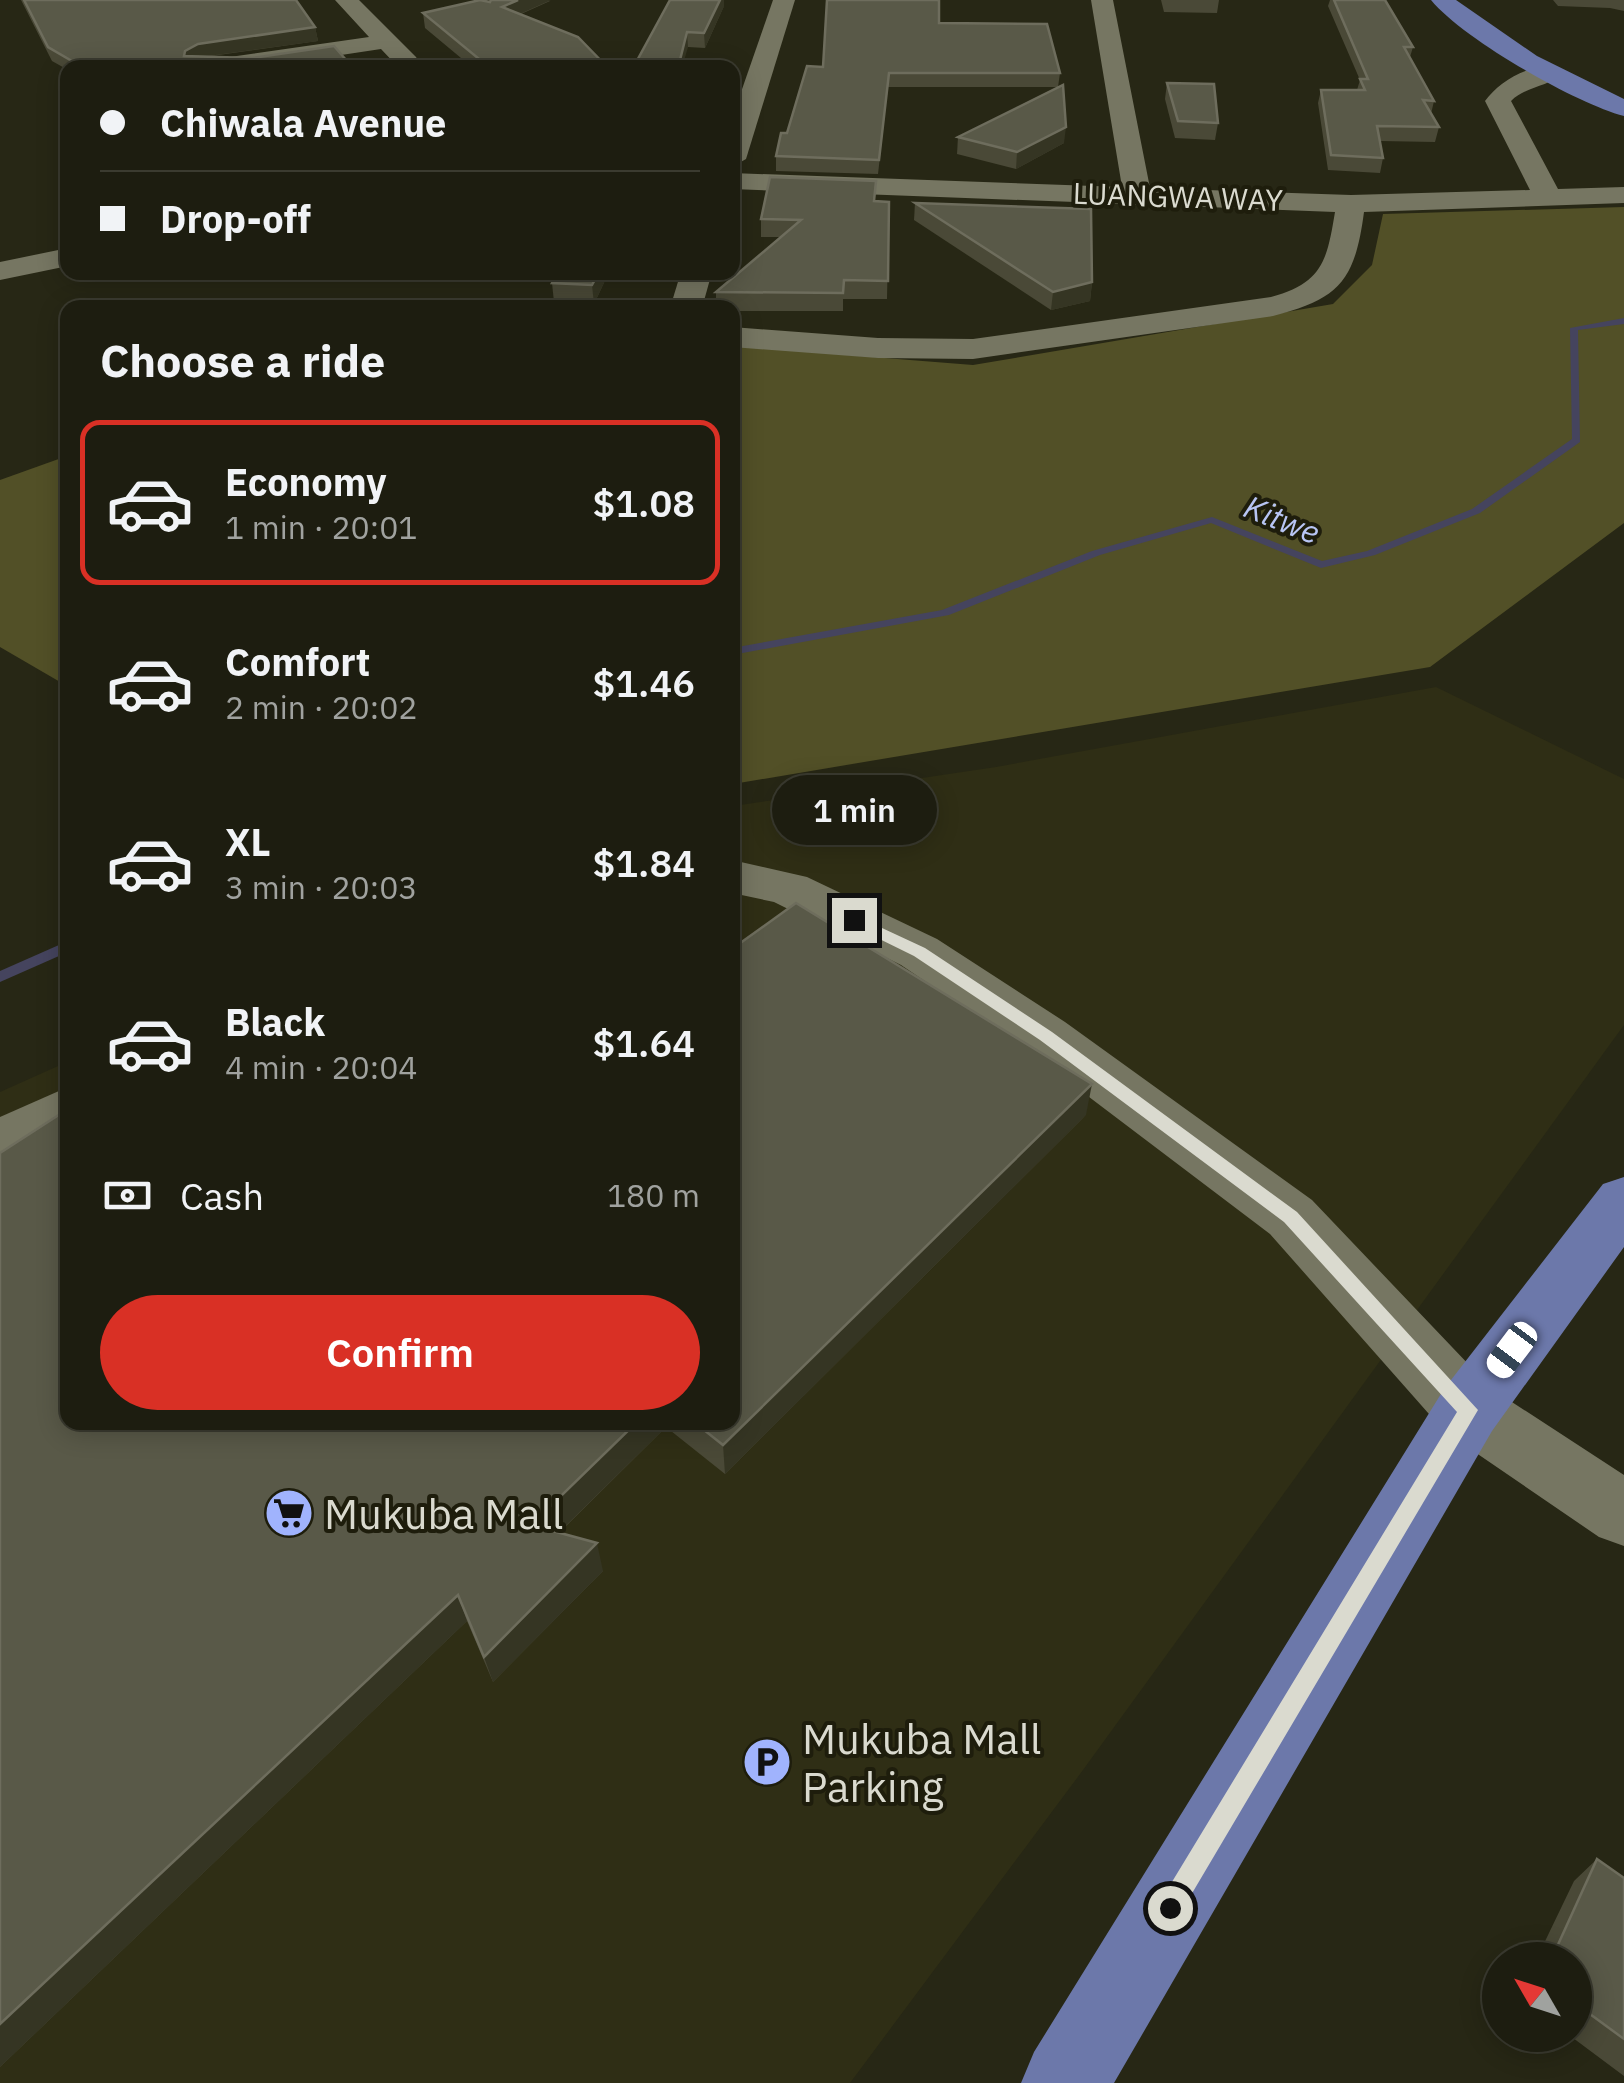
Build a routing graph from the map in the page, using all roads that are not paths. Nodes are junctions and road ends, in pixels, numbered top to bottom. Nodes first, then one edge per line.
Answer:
1 (346, 0) edge
2 (784, 0) edge
3 (1102, 0) edge
4 (1442, 0) edge
5 (388, 41) junction
6 (257, 60) edge
7 (406, 60) edge
8 (1551, 73) junction
9 (1624, 108) edge
10 (740, 135) edge
11 (740, 181) edge
12 (1137, 194) junction
13 (1624, 195) edge
14 (1550, 200) junction
15 (1351, 204) junction
16 (60, 259) edge
17 (0, 271) edge
18 (740, 338) edge
19 (740, 878) edge
20 (60, 1114) edge
21 (0, 1142) edge
22 (1624, 1201) edge
23 (1468, 1410) junction
24 (1624, 1514) edge
25 (1065, 2083) edge

1 - 5 street
2 - 10 street
3 - 12 street
4 - 8 main road
5 - 6 street
5 - 7 street
8 - 9 main road
8 - 14 street
11 - 12 street, LUANGWA WAY
12 - 15 street, LUANGWA WAY
13 - 14 street, LUANGWA WAY
14 - 15 street, LUANGWA WAY
15 - 18 street
16 - 17 street
19 - 23 street
20 - 21 street
22 - 23 main road
23 - 24 street
23 - 25 main road

